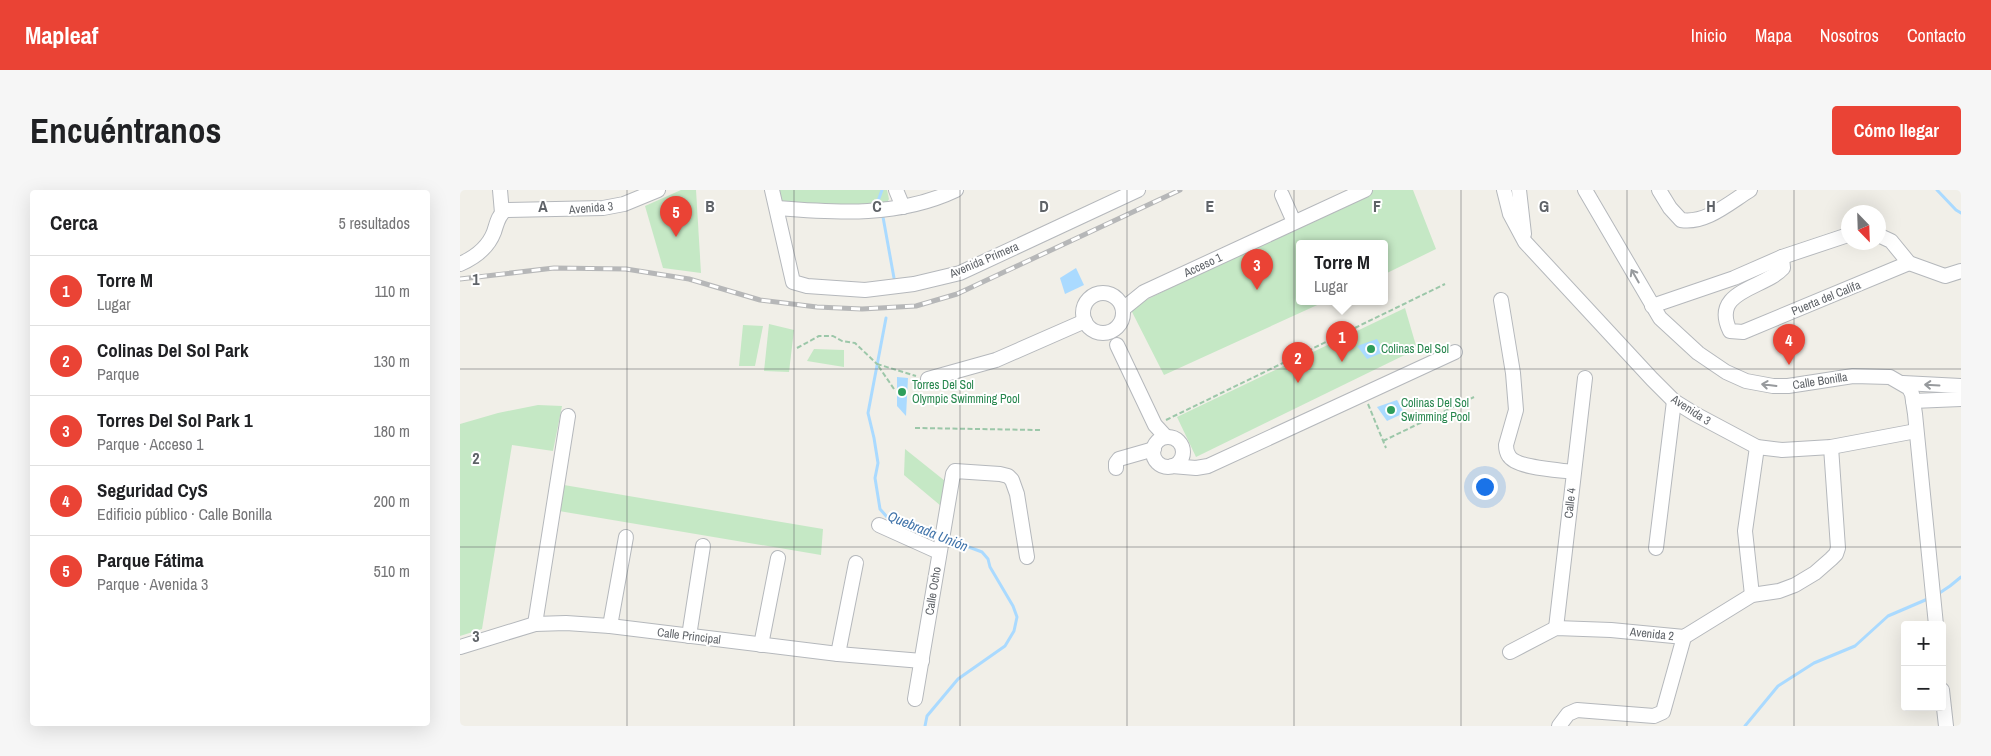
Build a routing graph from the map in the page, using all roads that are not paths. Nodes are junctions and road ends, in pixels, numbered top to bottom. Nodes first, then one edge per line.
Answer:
1 (500, 190) edge
2 (658, 190) edge
3 (772, 190) edge
4 (896, 190) edge
5 (956, 190) edge
6 (1138, 190) edge
7 (1365, 190) edge
8 (1504, 190) edge
9 (1519, 190) edge
10 (1585, 190) edge
11 (1659, 190) edge
12 (1750, 190) edge
13 (1282, 195) dead end
14 (1347, 195) edge
15 (777, 208) junction
16 (903, 208) junction
17 (502, 213) junction
18 (1294, 222) junction
19 (1841, 237) edge
20 (1886, 239) edge
21 (1525, 242) junction
22 (1782, 257) junction
23 (1909, 263) junction
24 (460, 264) edge
25 (1961, 271) edge
26 (1501, 300) dead end
27 (1119, 303) junction
28 (1652, 306) junction
29 (1085, 321) junction
30 (1110, 330) junction
31 (1455, 352) dead end
32 (1585, 378) dead end
33 (928, 379) road end
34 (1903, 383) junction
35 (1961, 386) edge
36 (1961, 399) edge
37 (1674, 401) junction
38 (1913, 401) junction
39 (568, 416) dead end
40 (1916, 431) junction
41 (1162, 441) junction
42 (1757, 447) junction
43 (1831, 447) junction
44 (1184, 462) junction
45 (1116, 468) dead end
46 (1573, 472) junction
47 (879, 525) dead end
48 (626, 537) dead end
49 (941, 542) junction
50 (702, 546) dead end
51 (1656, 548) dead end
52 (1027, 557) dead end
53 (778, 558) dead end
54 (856, 563) dead end
55 (1752, 595) junction
56 (1936, 621) edge
57 (535, 624) junction
58 (610, 626) junction
59 (1556, 628) junction
60 (689, 636) junction
61 (1684, 637) junction
62 (761, 645) junction
63 (460, 647) edge
64 (1510, 652) dead end
65 (838, 654) junction
66 (922, 661) junction
67 (915, 699) dead end
68 (1944, 711) edge
69 (1559, 726) edge
70 (1946, 726) edge

1 - 17 street
2 - 17 street, Avenida 3
3 - 15 street
4 - 16 street
5 - 16 street
6 - 15 street, Avenida Primera
7 - 14 street, Acceso 1
8 - 21 street, Avenida 3
9 - 21 street
28 -> 10 street, Calle Bonilla
11 - 12 street
13 - 18 street
14 - 18 street, Acceso 1
15 - 16 street
17 - 24 street
18 - 27 street, Acceso 1
19 - 22 street
20 - 23 street
21 - 37 street, Avenida 3
22 - 23 street, Puerta del Califa
22 - 28 street
23 - 25 street
26 - 46 street
27 - 29 street
27 - 30 street
34 -> 28 street, Calle Bonilla
29 - 30 street
29 - 33 street
30 - 41 street
31 - 44 street
32 - 46 street, Calle 4
35 -> 34 street, Calle Bonilla
34 - 38 street
36 - 38 street
37 - 42 street, Avenida 3
37 - 51 street
38 - 40 street
39 - 57 street
40 - 43 street, Avenida 3
40 - 56 street
41 - 44 street
41 - 44 street
41 - 45 street
42 - 43 street, Avenida 3
42 - 55 street
43 - 55 street, Avenida 2
46 - 59 street, Calle 4
47 - 49 street
48 - 58 street
49 - 52 street, Calle Ocho
49 - 66 street, Calle Ocho
50 - 60 street
53 - 62 street
54 - 65 street
55 - 61 street, Avenida 2
57 - 58 street, Calle Principal
57 - 63 street, Calle Principal
58 - 60 street, Calle Principal
59 - 61 street, Avenida 2
59 - 64 street, Avenida 2
60 - 62 street, Calle Principal
61 - 69 street
62 - 65 street, Calle Principal
65 - 66 street, Calle Principal
66 - 67 street, Calle Ocho
68 - 70 street

